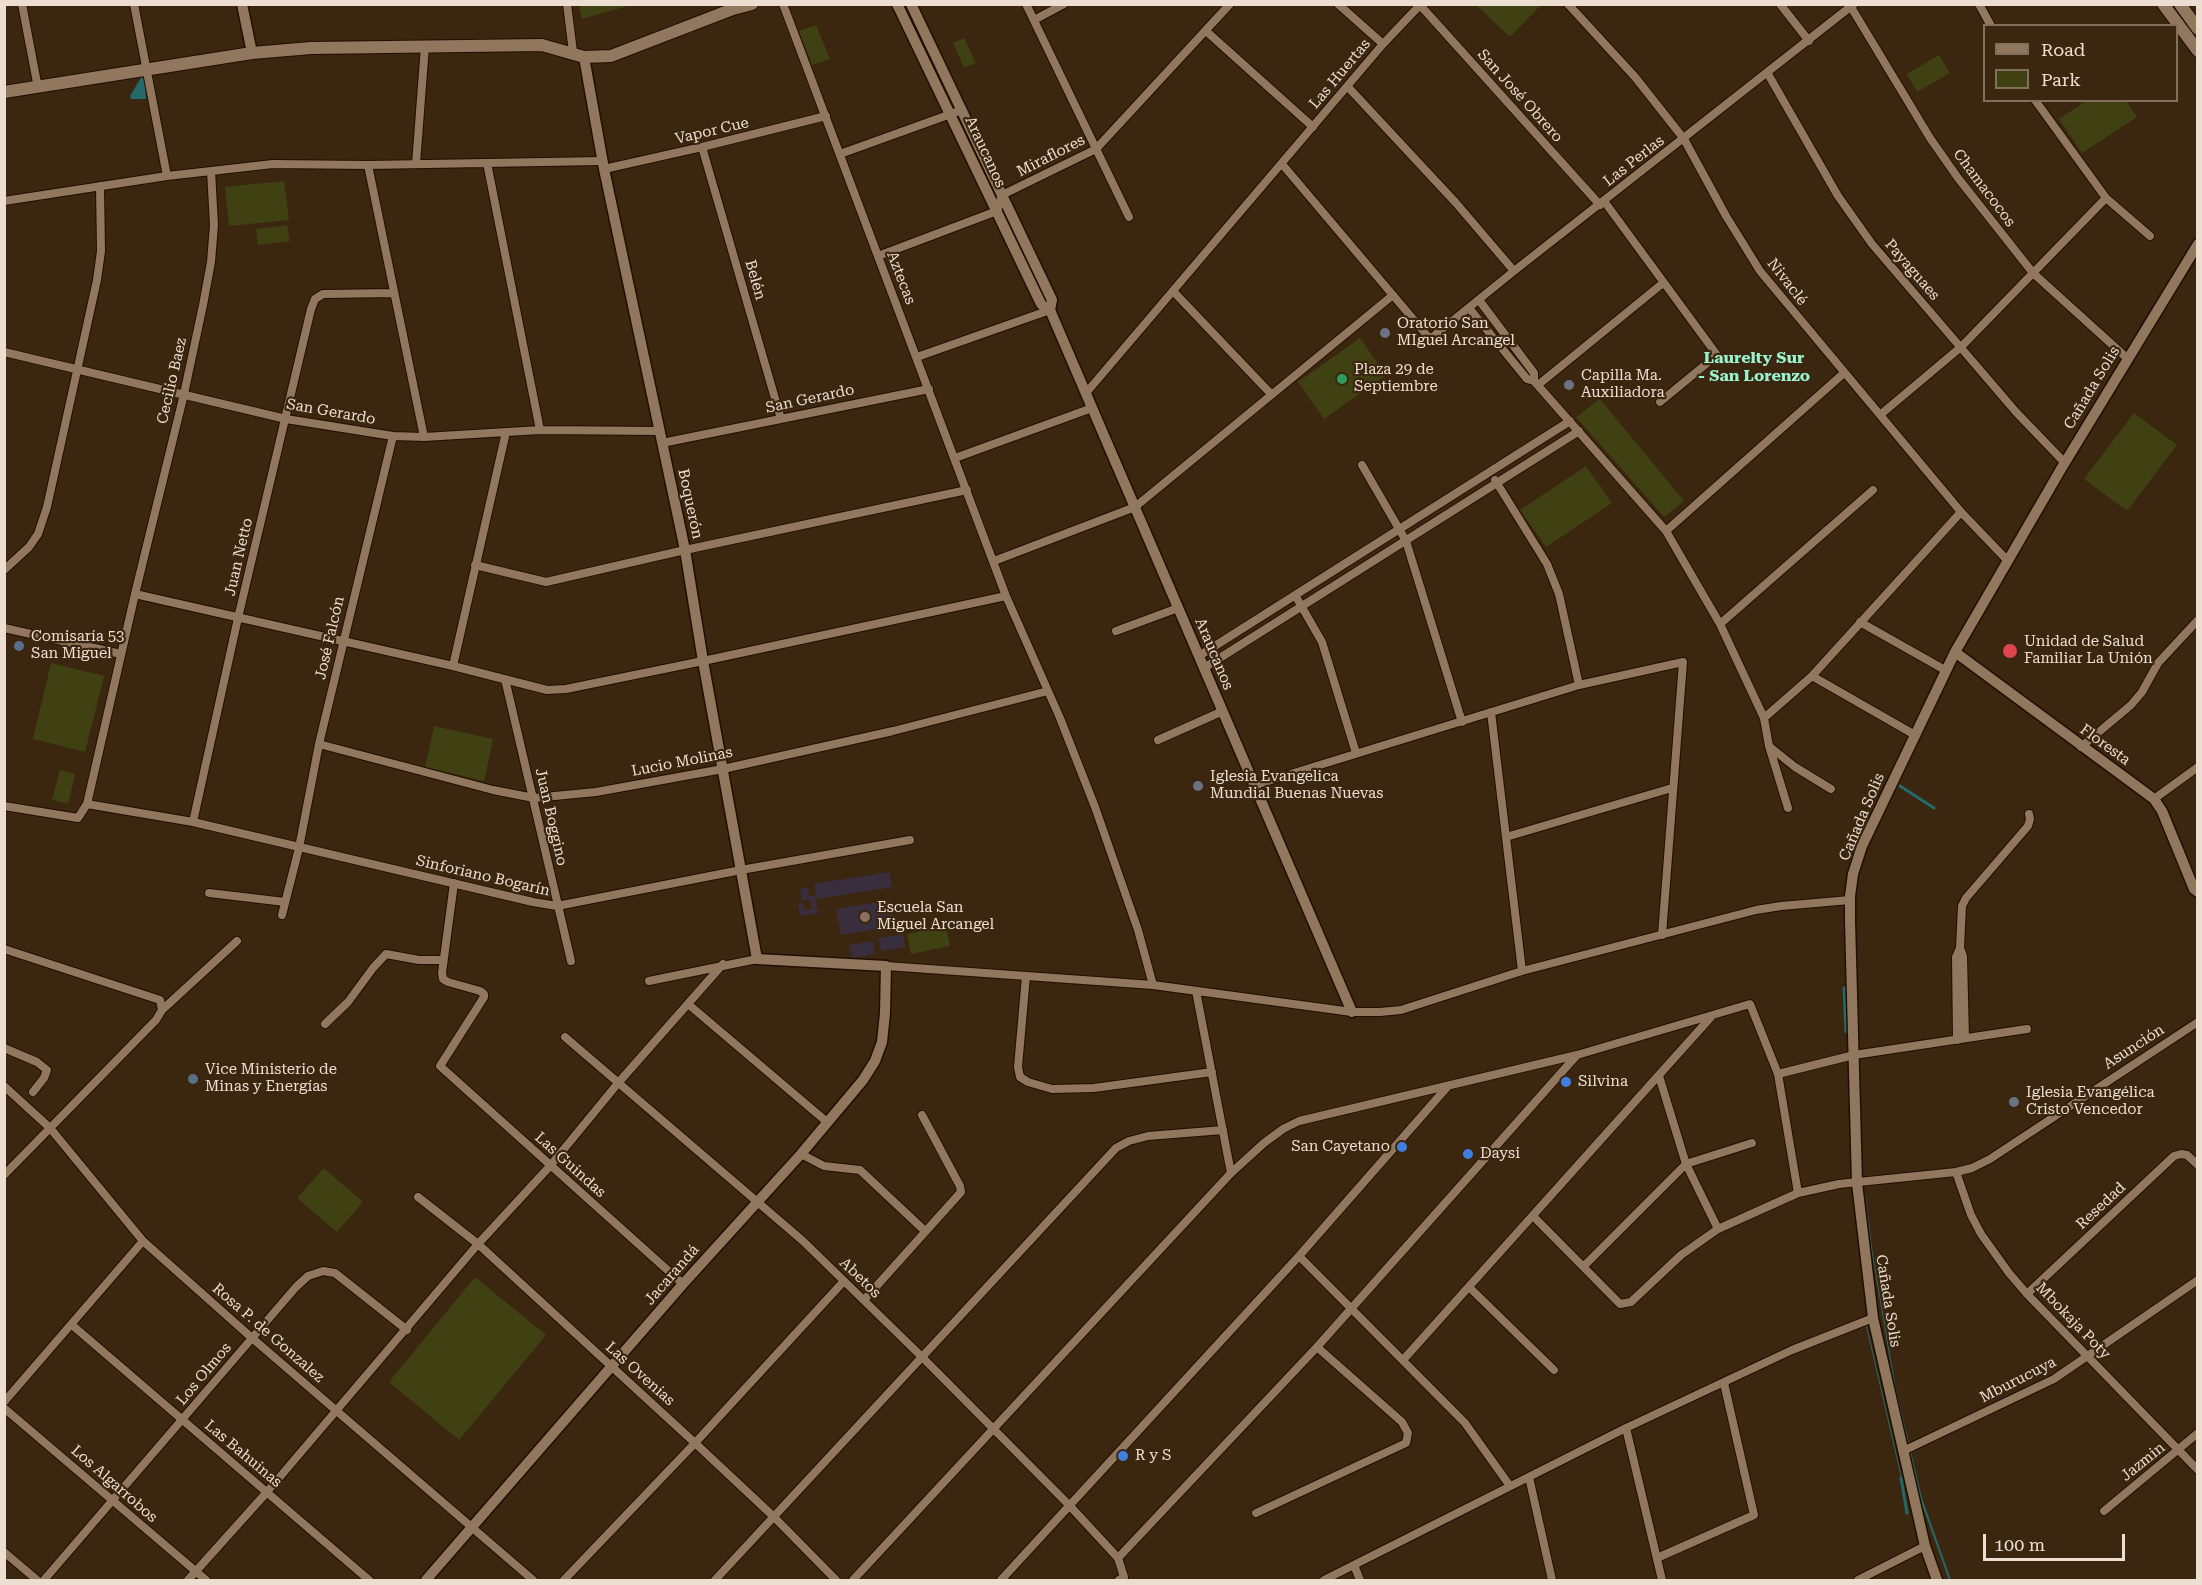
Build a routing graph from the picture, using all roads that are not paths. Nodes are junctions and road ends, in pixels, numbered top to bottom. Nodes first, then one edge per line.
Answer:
1 (22, 4) edge
2 (134, 4) edge
3 (242, 4) edge
4 (567, 4) edge
5 (752, 4) edge
6 (783, 4) edge
7 (897, 4) edge
8 (911, 4) edge
9 (1026, 4) edge
10 (1064, 4) edge
11 (1230, 4) edge
12 (1338, 4) edge
13 (1568, 4) edge
14 (1779, 4) edge
15 (1979, 4) edge
16 (2163, 4) edge
17 (2180, 4) edge
18 (1420, 5) edge
19 (1853, 6) edge
20 (1034, 20) junction
21 (1990, 24) edge
22 (2178, 24) edge
23 (2178, 24) edge
24 (2198, 29) edge
25 (1206, 32) junction
26 (1809, 41) junction
27 (1383, 44) junction
28 (425, 46) junction
29 (2198, 51) edge
30 (252, 53) junction
31 (579, 55) junction
32 (147, 70) junction
33 (1768, 74) junction
34 (1348, 87) junction
35 (38, 88) junction
36 (4, 92) edge
37 (2037, 102) edge
38 (956, 112) junction
39 (826, 116) junction
40 (1313, 127) junction
41 (1684, 139) junction
42 (702, 147) junction
43 (1096, 149) junction
44 (840, 154) junction
45 (487, 163) junction
46 (416, 164) junction
47 (1282, 164) junction
48 (368, 165) junction
49 (603, 165) junction
50 (210, 171) junction
51 (167, 176) junction
52 (100, 186) junction
53 (1002, 195) junction
54 (2106, 198) junction
55 (4, 201) edge
56 (1602, 203) junction
57 (997, 211) junction
58 (1129, 217) dead end
59 (2150, 236) dead end
60 (2198, 244) edge
61 (878, 256) junction
62 (1514, 271) junction
63 (2033, 273) junction
64 (1664, 283) junction
65 (1173, 291) junction
66 (394, 293) junction
67 (1393, 295) junction
68 (1479, 300) junction
69 (1469, 308) junction
70 (1049, 309) junction
71 (1961, 347) junction
72 (4, 352) edge
73 (917, 357) junction
74 (2127, 358) junction
75 (78, 369) junction
76 (1844, 373) junction
77 (1536, 383) junction
78 (929, 389) junction
79 (1086, 393) junction
80 (184, 394) junction
81 (1271, 394) junction
82 (1660, 402) dead end
83 (1092, 408) junction
84 (1880, 415) junction
85 (286, 418) junction
86 (781, 419) junction
87 (1570, 422) junction
88 (540, 430) junction
89 (659, 430) junction
90 (1579, 431) junction
91 (506, 432) junction
92 (393, 436) junction
93 (424, 437) junction
94 (662, 443) junction
95 (955, 458) junction
96 (2065, 462) junction
97 (1362, 465) dead end
98 (1490, 472) junction
99 (1497, 483) junction
100 (967, 490) junction
101 (1873, 490) dead end
102 (1135, 507) junction
103 (1961, 512) junction
104 (1400, 529) junction
105 (1666, 531) junction
106 (1406, 541) junction
107 (685, 550) junction
108 (2007, 560) junction
109 (994, 561) junction
110 (476, 565) junction
111 (4, 570) edge
112 (135, 594) junction
113 (1294, 595) junction
114 (1006, 596) junction
115 (1302, 606) junction
116 (1178, 608) junction
117 (238, 618) junction
118 (2198, 620) edge
119 (1860, 622) junction
120 (1720, 624) junction
121 (4, 628) edge
122 (1116, 631) dead end
123 (343, 642) junction
124 (1955, 652) junction
125 (121, 654) junction
126 (1199, 656) junction
127 (703, 661) junction
128 (453, 666) junction
129 (1204, 668) junction
130 (1945, 670) junction
131 (1812, 675) junction
132 (505, 679) junction
133 (1579, 685) junction
134 (1048, 691) junction
135 (1223, 711) junction
136 (1491, 712) junction
137 (1764, 718) junction
138 (1462, 722) junction
139 (1915, 735) junction
140 (1158, 740) dead end
141 (319, 744) junction
142 (1769, 746) junction
143 (2081, 747) junction
144 (1356, 753) junction
145 (2198, 767) edge
146 (723, 769) junction
147 (1255, 785) junction
148 (1672, 788) junction
149 (1831, 789) dead end
150 (534, 798) junction
151 (2154, 799) junction
152 (87, 804) junction
153 (4, 806) edge
154 (1788, 808) dead end
155 (2029, 814) dead end
156 (193, 822) junction
157 (1506, 837) junction
158 (910, 840) dead end
159 (300, 848) junction
160 (741, 870) junction
161 (454, 883) junction
162 (2198, 892) edge
163 (209, 893) dead end
164 (1850, 900) junction
165 (285, 902) junction
166 (558, 906) junction
167 (282, 915) dead end
168 (1662, 935) junction
169 (237, 941) dead end
170 (4, 950) edge
171 (757, 959) junction
172 (443, 960) junction
173 (571, 961) dead end
174 (723, 964) junction
175 (886, 966) junction
176 (1522, 971) junction
177 (1026, 976) junction
178 (649, 981) dead end
179 (1153, 985) junction
180 (1197, 991) junction
181 (688, 1004) junction
182 (162, 1010) junction
183 (1352, 1012) junction
184 (1711, 1017) junction
185 (2198, 1022) edge
186 (325, 1024) dead end
187 (2027, 1029) dead end
188 (565, 1037) dead end
189 (1961, 1039) junction
190 (4, 1048) edge
191 (1577, 1055) junction
192 (1854, 1055) junction
193 (1212, 1072) junction
194 (1778, 1074) junction
195 (1659, 1076) junction
196 (620, 1082) junction
197 (4, 1086) edge
198 (1448, 1086) junction
199 (33, 1092) dead end
200 (922, 1115) dead end
201 (827, 1122) junction
202 (50, 1128) junction
203 (1223, 1130) junction
204 (1752, 1143) dead end
205 (801, 1154) junction
206 (1686, 1164) junction
207 (2198, 1165) edge
208 (550, 1166) junction
209 (1956, 1172) junction
210 (1231, 1173) junction
211 (4, 1175) edge
212 (1857, 1183) junction
213 (1798, 1192) junction
214 (418, 1197) dead end
215 (756, 1202) junction
216 (1533, 1216) junction
217 (1718, 1229) junction
218 (925, 1231) junction
219 (143, 1241) junction
220 (478, 1244) junction
221 (1299, 1256) junction
222 (1584, 1266) junction
223 (2198, 1280) edge
224 (844, 1281) junction
225 (683, 1284) junction
226 (1469, 1287) junction
227 (2027, 1294) junction
228 (864, 1300) junction
229 (1352, 1308) junction
230 (1873, 1318) junction
231 (72, 1325) junction
232 (407, 1329) junction
233 (252, 1338) junction
234 (1317, 1347) junction
235 (2087, 1355) junction
236 (922, 1357) junction
237 (1403, 1360) junction
238 (612, 1367) junction
239 (1554, 1370) dead end
240 (1724, 1383) junction
241 (4, 1402) edge
242 (4, 1408) edge
243 (336, 1411) junction
244 (182, 1421) junction
245 (1626, 1428) junction
246 (993, 1430) junction
247 (2198, 1433) edge
248 (695, 1443) junction
249 (1903, 1451) junction
250 (2178, 1451) junction
251 (2198, 1470) edge
252 (1529, 1477) junction
253 (1510, 1486) junction
254 (267, 1492) junction
255 (112, 1500) junction
256 (1070, 1506) junction
257 (2104, 1511) dead end
258 (1256, 1513) dead end
259 (774, 1517) junction
260 (473, 1528) junction
261 (1925, 1546) junction
262 (4, 1552) edge
263 (1657, 1557) junction
264 (1118, 1558) junction
265 (1354, 1565) junction
266 (196, 1571) junction
267 (37, 1581) edge
268 (44, 1581) edge
269 (188, 1581) edge
270 (206, 1581) edge
271 (369, 1581) edge
272 (426, 1581) edge
273 (533, 1581) edge
274 (564, 1581) edge
275 (715, 1581) edge
276 (836, 1581) edge
277 (853, 1581) edge
278 (1001, 1581) edge
279 (1119, 1581) edge
280 (1324, 1581) edge
281 (1360, 1581) edge
282 (1552, 1581) edge
283 (1662, 1581) edge
284 (1858, 1581) edge
285 (1937, 1581) edge

1 - 35 street
2 - 32 street
3 - 30 street
4 - 31 street
5 - 31 main road
6 - 39 street, Aztecas
7 - 38 street, Araucanos
8 - 38 street, Araucanos
9 - 20 street
10 - 20 street
11 - 25 street, Miraflores
12 - 27 street
13 - 41 street, Nivaclé
14 - 26 street
15 - 21 street
16 - 22 main road
17 - 24 main road
18 - 27 street, Las Huertas
18 - 56 street, San José Obrero
19 - 26 street, Las Perlas
19 - 63 street, Chamacocos
20 - 43 street
23 - 29 main road
25 - 40 street
25 - 43 street, Miraflores
26 - 33 street, Las Perlas
27 - 34 street, Las Huertas
28 - 30 main road
28 - 31 main road
28 - 46 street
30 - 32 main road
31 - 49 street, Boquerón
32 - 35 main road
32 - 51 street
33 - 41 street, Las Perlas
33 - 71 street, Payaguaes
34 - 40 street, Las Huertas
34 - 62 street
35 - 36 main road
37 - 54 street
38 - 44 street
38 - 53 street, Araucanos
38 - 57 street, Araucanos
39 - 42 street, Vapor Cue
39 - 44 street, Aztecas
40 - 47 street, Las Huertas
41 - 56 street, Las Perlas
41 - 76 street, Nivaclé
42 - 49 street, Vapor Cue
42 - 86 street, Belén
43 - 53 street, Miraflores
43 - 58 street
44 - 61 street, Aztecas
45 - 46 street, Vapor Cue
45 - 49 street, Vapor Cue
45 - 88 street
46 - 48 street, Vapor Cue
47 - 65 street, Las Huertas
47 - 67 street
48 - 50 street, Vapor Cue
48 - 66 street
49 - 89 street, Boquerón
50 - 51 street, Vapor Cue
50 - 80 street, Cecilio Baez
51 - 52 street, Vapor Cue
52 - 55 street, Vapor Cue
52 - 75 street
53 - 57 street
53 - 70 street, Araucanos
54 - 59 street
54 - 63 street
56 - 62 street, Las Perlas
56 - 64 street, San José Obrero
57 - 61 street
57 - 70 street, Araucanos
60 - 74 street, Cañada Solis
61 - 73 street, Aztecas
62 - 68 street, Las Perlas
63 - 71 street
63 - 74 street, Chamacocos
64 - 77 street
64 - 82 street, San José Obrero
65 - 79 street, Las Huertas
65 - 81 street
66 - 85 street, Juan Netto
66 - 93 street
67 - 69 street, Las Perlas
67 - 81 street
68 - 69 street, Las Perlas
68 - 77 street
69 - 77 street
70 - 73 street
70 - 79 street, Araucanos
71 - 84 street
71 - 96 street, Payaguaes
72 - 75 street, San Gerardo
73 - 78 street, Aztecas
74 - 96 street, Cañada Solis
75 - 80 street, San Gerardo
75 - 111 street
76 - 84 street, Nivaclé
76 - 105 street
77 - 87 street
78 - 86 street, San Gerardo
78 - 95 street, Aztecas
79 - 83 street, Araucanos
80 - 85 street, San Gerardo
80 - 112 street, Cecilio Baez
81 - 102 street
83 - 95 street
83 - 102 street, Araucanos
84 - 103 street, Nivaclé
85 - 92 street, San Gerardo
85 - 117 street, Juan Netto
86 - 94 street, San Gerardo
87 - 90 street
87 - 98 street
88 - 89 street, San Gerardo
88 - 91 street, San Gerardo
89 - 94 street, Boquerón
90 - 99 street
90 - 105 street
91 - 93 street, San Gerardo
91 - 110 street
92 - 93 street, San Gerardo
92 - 123 street, José Falcón
94 - 107 street, Boquerón
95 - 100 street, Aztecas
96 - 108 street, Cañada Solis
97 - 104 street
98 - 99 street
98 - 104 street
99 - 106 street
99 - 133 street
100 - 107 street
100 - 109 street, Aztecas
101 - 120 street
102 - 109 street
102 - 116 street, Araucanos
103 - 108 street, Nivaclé
103 - 119 street
104 - 106 street
104 - 113 street
105 - 120 street
106 - 115 street
106 - 138 street
107 - 110 street
107 - 127 street, Boquerón
108 - 124 street, Cañada Solis
109 - 114 street, Aztecas
110 - 128 street
112 - 117 street
112 - 125 street, Cecilio Baez
113 - 115 street
113 - 126 street
114 - 127 street
114 - 134 street, Aztecas
115 - 129 street
115 - 144 street
116 - 122 street
116 - 126 street, Araucanos
117 - 123 street
117 - 156 street, Juan Netto
118 - 143 street
119 - 130 street
119 - 131 street
120 - 137 street
121 - 125 street
123 - 128 street
123 - 141 street, José Falcón
124 - 130 street, Cañada Solis
124 - 143 street, Floresta
125 - 152 street, Cecilio Baez
126 - 129 street, Araucanos
127 - 132 street
127 - 146 street, Boquerón
128 - 132 street
129 - 135 street, Araucanos
130 - 139 street, Cañada Solis
131 - 137 street
131 - 139 street
132 - 150 street, Juan Boggino
133 - 136 street
133 - 148 street
134 - 146 street, Lucio Molinas
134 - 179 street, Aztecas
135 - 140 street
135 - 147 street, Araucanos
136 - 138 street
136 - 157 street
137 - 142 street
138 - 144 street
139 - 164 street, Cañada Solis
141 - 150 street, Lucio Molinas
141 - 159 street, José Falcón
142 - 149 street
142 - 154 street
143 - 151 street, Floresta
144 - 147 street
145 - 151 street
146 - 150 street, Lucio Molinas
146 - 160 street, Boquerón
147 - 183 street, Araucanos
148 - 157 street
148 - 168 street
150 - 166 street, Juan Boggino
151 - 162 street, Floresta
152 - 153 street
152 - 156 street, Sinforiano Bogarín
155 - 189 street
156 - 159 street, Sinforiano Bogarín
157 - 176 street
158 - 160 street, Sinforiano Bogarín
159 - 161 street, Sinforiano Bogarín
159 - 165 street, José Falcón
160 - 166 street, Sinforiano Bogarín
160 - 171 street, Boquerón
161 - 166 street, Sinforiano Bogarín
161 - 172 street
163 - 165 street
164 - 168 street
164 - 192 street, Cañada Solis
165 - 167 street, José Falcón
166 - 173 street, Juan Boggino
168 - 176 street
169 - 182 street
170 - 182 street
171 - 174 street
171 - 175 street
172 - 186 street
172 - 208 street, Las Guindas
174 - 178 street
174 - 181 street
175 - 177 street
175 - 201 street, Jacarandá
176 - 183 street
177 - 179 street
177 - 193 street
179 - 180 street
180 - 183 street
180 - 193 street
181 - 196 street
181 - 201 street
182 - 202 street
184 - 191 street
184 - 194 street
184 - 195 street
185 - 209 street, Asunción
187 - 189 street
188 - 196 street, Abetos
189 - 192 street
190 - 199 street
191 - 198 street
191 - 229 street
192 - 194 street
192 - 212 street, Cañada Solis
193 - 203 street
194 - 213 street
195 - 206 street
195 - 216 street
196 - 208 street
196 - 215 street, Abetos
197 - 202 street, Rosa P. de Gonzalez
198 - 210 street
198 - 221 street
200 - 218 street
201 - 205 street, Jacarandá
202 - 211 street
202 - 219 street, Rosa P. de Gonzalez
203 - 210 street
203 - 236 street
204 - 206 street
205 - 215 street, Jacarandá
205 - 218 street
206 - 217 street
206 - 222 street
207 - 227 street, Resedad
208 - 220 street
208 - 225 street, Las Guindas
209 - 212 street, Asunción
209 - 227 street, Mbokaja Poty
210 - 246 street
212 - 213 street, Asunción
212 - 230 street, Cañada Solis
213 - 217 street, Asunción
214 - 220 street, Las Ovenias
215 - 224 street, Abetos
215 - 225 street, Jacarandá
216 - 222 street
216 - 226 street
217 - 222 street, Asunción
218 - 228 street
219 - 231 street
219 - 233 street, Rosa P. de Gonzalez
220 - 232 street
220 - 238 street, Las Ovenias
221 - 229 street
221 - 256 street
223 - 235 street, Mburucuya
224 - 228 street, Abetos
224 - 248 street
225 - 238 street, Jacarandá
226 - 237 street
226 - 239 street
227 - 235 street, Mbokaja Poty
228 - 236 street, Abetos
229 - 234 street
229 - 237 street
230 - 240 street
230 - 249 street, Cañada Solis
231 - 241 street
231 - 244 street, Las Bahuinas
232 - 233 street, Los Olmos
232 - 243 street
233 - 243 street, Rosa P. de Gonzalez
233 - 244 street, Los Olmos
234 - 258 street
234 - 264 street
235 - 249 street, Mburucuya
235 - 250 street, Mbokaja Poty
236 - 246 street, Abetos
236 - 259 street
237 - 253 street
238 - 248 street, Las Ovenias
238 - 260 street, Jacarandá
240 - 245 street
240 - 263 street
242 - 255 street, Los Algarrobos
243 - 254 street
243 - 260 street, Rosa P. de Gonzalez
244 - 254 street, Las Bahuinas
244 - 255 street, Los Olmos
245 - 252 street
245 - 263 street
246 - 256 street, Abetos
246 - 277 street
247 - 250 street, Jazmin
248 - 259 street, Las Ovenias
248 - 274 street
249 - 261 street, Cañada Solis
250 - 251 street, Mbokaja Poty
250 - 257 street, Jazmin
252 - 253 street
252 - 282 street
253 - 265 street
254 - 266 street
254 - 271 street, Las Bahuinas
255 - 266 street, Los Algarrobos
255 - 268 street, Los Olmos
256 - 264 street, Abetos
256 - 278 street
259 - 275 street
259 - 276 street, Las Ovenias
260 - 272 street, Jacarandá
260 - 273 street, Rosa P. de Gonzalez
261 - 284 street
261 - 285 street, Cañada Solis
262 - 267 street
263 - 283 street
264 - 279 street
265 - 280 street
265 - 281 street
266 - 269 street
266 - 270 street, Los Algarrobos

